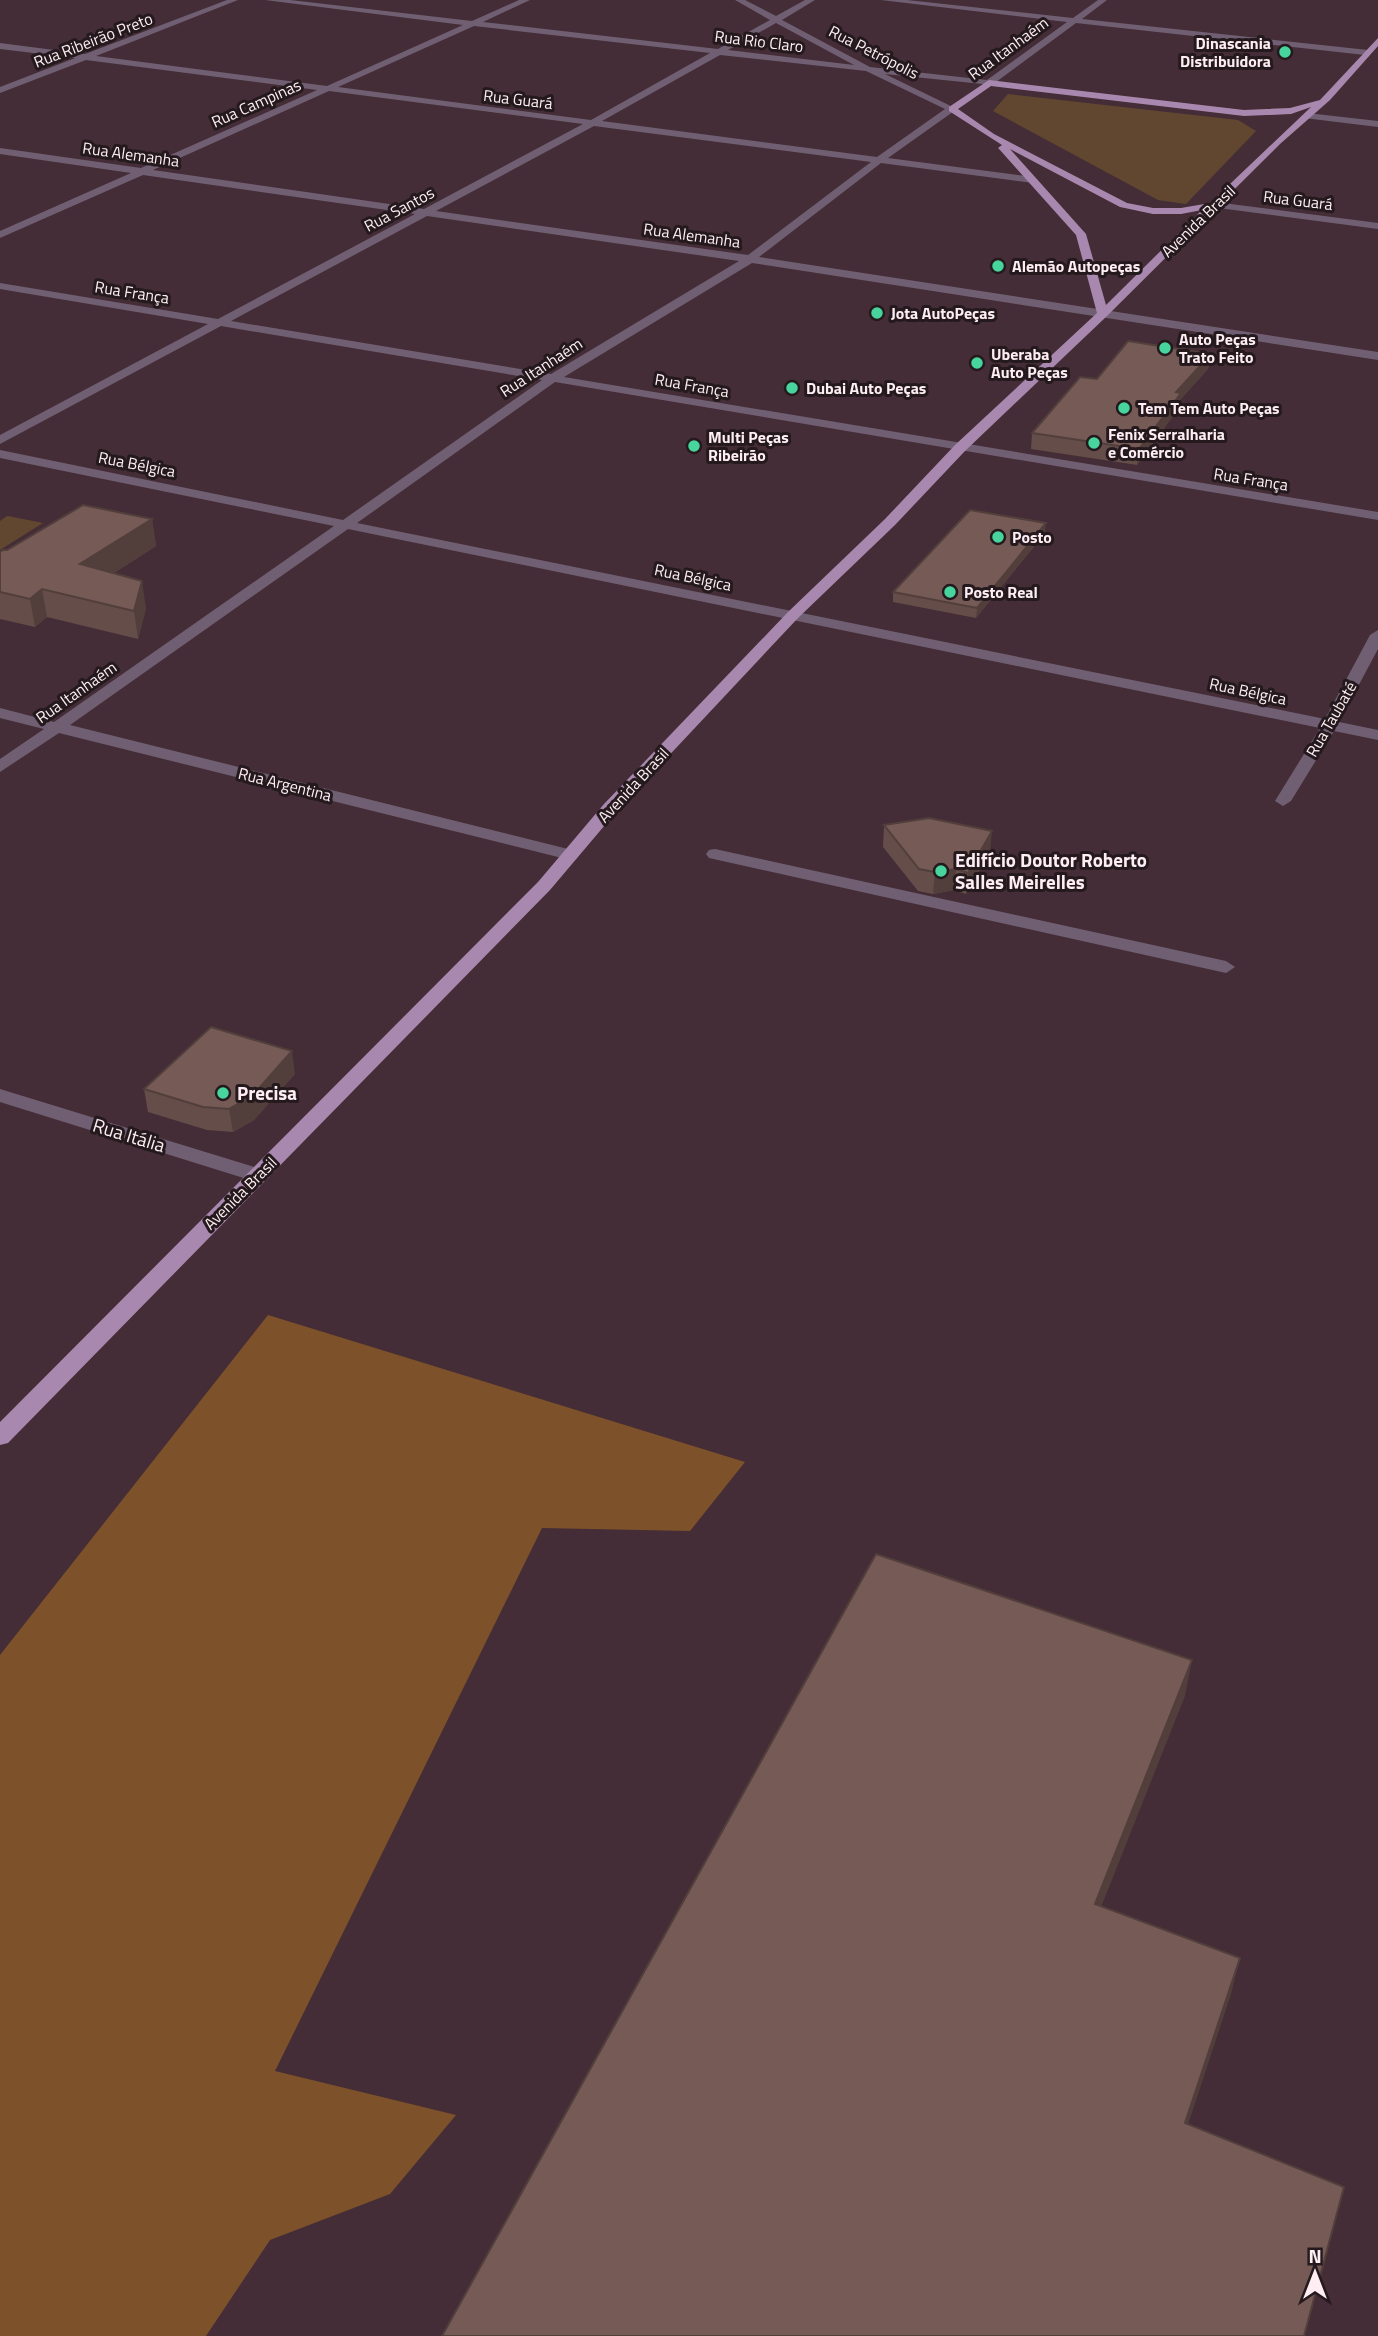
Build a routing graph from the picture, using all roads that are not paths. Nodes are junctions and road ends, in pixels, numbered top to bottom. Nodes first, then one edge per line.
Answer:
1 (234, 0) edge
2 (269, 0) edge
3 (526, 0) edge
4 (739, 0) edge
5 (811, 0) edge
6 (885, 0) edge
7 (1103, 0) edge
8 (776, 19) junction
9 (1075, 21) junction
10 (474, 23) junction
11 (0, 46) edge
12 (1373, 47) edge
13 (718, 52) junction
14 (91, 57) junction
15 (870, 70) junction
16 (989, 83) junction
17 (0, 90) edge
18 (324, 90) junction
19 (1327, 98) junction
20 (952, 109) junction
21 (1244, 113) junction
22 (1307, 116) junction
23 (591, 124) junction
24 (1378, 124) edge
25 (992, 136) junction
26 (1277, 142) junction
27 (0, 151) edge
28 (878, 161) junction
29 (143, 172) junction
30 (1033, 180) junction
31 (1215, 205) junction
32 (425, 212) junction
33 (1378, 226) edge
34 (0, 235) edge
35 (750, 259) junction
36 (0, 286) edge
37 (1103, 314) junction
38 (221, 322) junction
39 (1378, 356) edge
40 (555, 377) junction
41 (0, 440) edge
42 (960, 448) junction
43 (0, 454) edge
44 (1378, 516) edge
45 (346, 524) junction
46 (793, 615) junction
47 (1378, 635) edge
48 (0, 713) edge
49 (57, 726) junction
50 (1329, 726) junction
51 (1378, 735) edge
52 (0, 767) edge
53 (1283, 801) dead end
54 (715, 854) dead end
55 (570, 855) junction
56 (1226, 967) dead end
57 (0, 1095) edge
58 (257, 1175) junction
59 (0, 1437) edge

1 - 14 street, Rua Ribeirão Preto
2 - 10 street, Rua Rio Claro
3 - 10 street, Rua Campinas
4 - 8 street, Rua Petrópolis
5 - 8 street, Rua Santos
6 - 9 street
7 - 9 street, Rua Itanhaém
8 - 13 street, Rua Santos
8 - 15 street, Rua Petrópolis
9 - 12 street
9 - 16 street, Rua Itanhaém
10 - 13 street, Rua Rio Claro
10 - 18 street, Rua Campinas
11 - 14 street, Rua Guará
12 - 19 main road, Avenida Brasil
13 - 15 street, Rua Rio Claro
13 - 23 street, Rua Santos
14 - 17 street, Rua Ribeirão Preto
14 - 18 street, Rua Guará
15 - 16 street, Rua Rio Claro
15 - 20 street, Rua Petrópolis
16 - 20 main road, Rua Itanhaém
16 - 21 main road, Rua Rio Claro
18 - 23 street, Rua Guará
18 - 29 street, Rua Campinas
19 - 21 main road, Rua Rio Claro
19 - 22 main road, Avenida Brasil
20 - 25 main road, Rua Petrópolis
20 - 28 street, Rua Itanhaém
21 - 26 main road
22 - 24 street
22 - 26 main road, Avenida Brasil
23 - 28 street, Rua Guará
23 - 32 street, Rua Santos
25 - 30 main road, Rua Petrópolis
25 - 31 main road, Rua Petrópolis
26 - 31 main road, Avenida Brasil
27 - 29 street, Rua Alemanha
28 - 30 street, Rua Guará
28 - 35 street, Rua Itanhaém
29 - 32 street, Rua Alemanha
29 - 34 street, Rua Campinas
30 - 37 main road, Rua Petrópolis
31 - 33 street, Rua Guará
31 - 37 main road, Avenida Brasil
32 - 35 street, Rua Alemanha
32 - 38 street, Rua Santos
35 - 37 street, Rua Alemanha
35 - 40 street, Rua Itanhaém
36 - 38 street, Rua França
37 - 39 street, Rua Alemanha
37 - 42 main road, Avenida Brasil
38 - 40 street, Rua França
38 - 41 street, Rua Santos
40 - 42 street, Rua França
40 - 45 street, Rua Itanhaém
42 - 44 street, Rua França
42 - 46 main road, Avenida Brasil
43 - 45 street, Rua Bélgica
45 - 46 street, Rua Bélgica
45 - 49 street, Rua Itanhaém
46 - 50 street, Rua Bélgica
46 - 55 main road, Avenida Brasil
47 - 50 street, Rua Taubaté
48 - 49 street, Rua Argentina
49 - 52 street, Rua Itanhaém
49 - 55 street, Rua Argentina
50 - 51 street, Rua Bélgica
50 - 53 street, Rua Taubaté
54 - 56 street
55 - 58 main road, Avenida Brasil
57 - 58 street, Rua Itália
58 - 59 main road, Avenida Brasil

